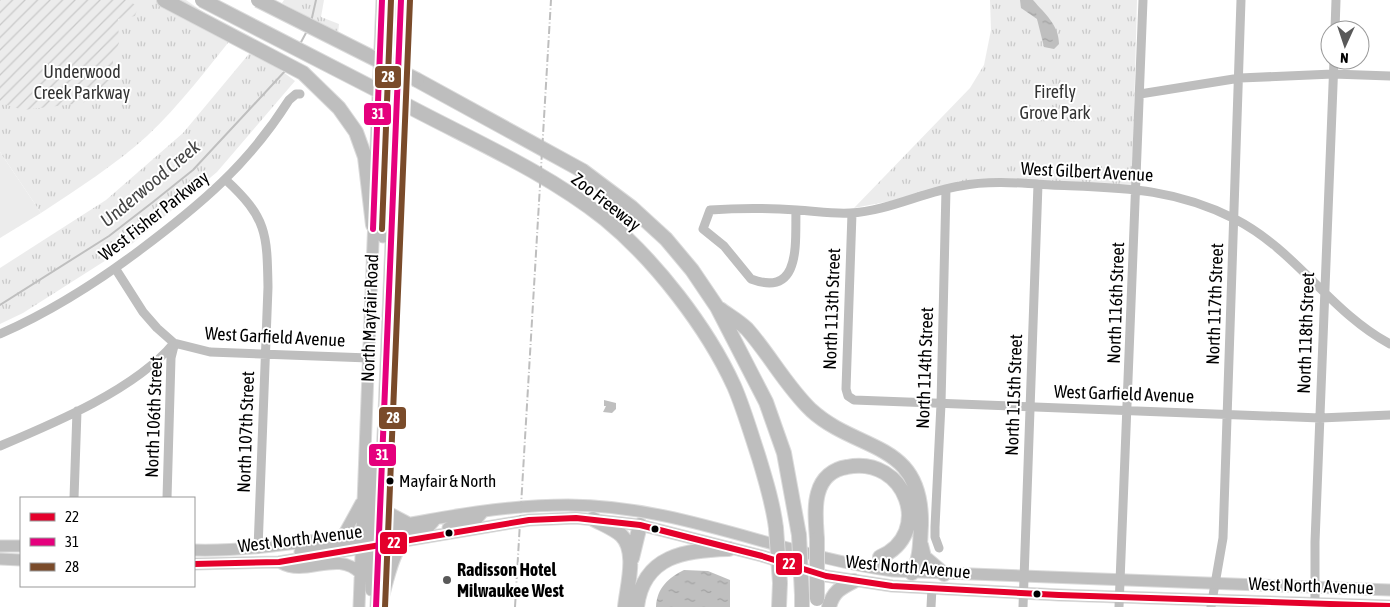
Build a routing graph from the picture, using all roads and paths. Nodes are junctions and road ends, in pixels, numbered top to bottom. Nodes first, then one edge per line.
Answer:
1 (164, 0) edge
2 (202, 0) edge
3 (258, 0) edge
4 (382, 0) edge
5 (393, 0) edge
6 (401, 0) edge
7 (1143, 0) edge
8 (1241, 0) edge
9 (1336, 0) edge
10 (1335, 20) edge
11 (400, 46) junction
12 (1333, 70) edge
13 (1333, 74) junction
14 (1390, 76) edge
15 (1240, 78) junction
16 (300, 94) dead end
17 (1140, 94) junction
18 (375, 162) junction
19 (226, 180) junction
20 (1038, 184) junction
21 (1136, 188) junction
22 (946, 189) junction
23 (796, 210) junction
24 (852, 213) junction
25 (1235, 219) junction
26 (373, 225) junction
27 (116, 268) junction
28 (1324, 293) junction
29 (388, 307) junction
30 (717, 307) junction
31 (0, 334) edge
32 (174, 343) junction
33 (1390, 344) edge
34 (266, 356) junction
35 (369, 358) junction
36 (857, 401) joint
37 (941, 404) junction
38 (1030, 407) junction
39 (1128, 410) junction
40 (77, 412) junction
41 (1227, 415) junction
42 (1390, 415) edge
43 (1320, 418) junction
44 (0, 446) edge
45 (366, 446) junction
46 (364, 495) junction
47 (74, 497) edge
48 (167, 497) edge
49 (382, 500) junction
50 (516, 507) junction
51 (482, 511) junction
52 (643, 511) junction
53 (437, 518) junction
54 (593, 519) junction
55 (407, 522) junction
56 (487, 526) junction
57 (640, 526) junction
58 (344, 534) junction
59 (436, 535) junction
60 (371, 538) junction
61 (406, 541) junction
62 (761, 541) junction
63 (920, 542) junction
64 (0, 546) edge
65 (20, 546) edge
66 (939, 548) dead end
67 (258, 549) junction
68 (729, 549) junction
69 (195, 550) edge
70 (880, 557) joint
71 (0, 559) edge
72 (20, 560) edge
73 (279, 562) junction
74 (842, 563) junction
75 (196, 565) edge
76 (912, 573) junction
77 (361, 574) junction
78 (944, 574) junction
79 (1024, 577) junction
80 (628, 578) junction
81 (1120, 580) junction
82 (854, 581) junction
83 (1194, 583) junction
84 (1215, 584) junction
85 (887, 585) junction
86 (1315, 587) junction
87 (932, 588) junction
88 (1390, 590) edge
89 (1024, 593) junction
90 (1048, 594) junction
91 (802, 601) edge
92 (1119, 602) edge
93 (1211, 603) edge
94 (821, 604) edge
95 (1315, 605) edge
96 (1390, 606) edge
97 (359, 607) edge
98 (370, 607) edge
99 (376, 607) edge
100 (380, 607) edge
101 (625, 607) edge
102 (637, 607) edge
103 (779, 607) edge
104 (931, 607) edge
105 (1023, 607) edge

1 - 26 highway
2 - 103 highway, Zoo Freeway, bridge
3 - 30 highway, Zoo Freeway, bridge
4 - 18 main road, North Mayfair Road
5 - 11 main road
6 - 11 main road, North Mayfair Road
7 - 17 street, North 116th Street
8 - 15 street, North 117th Street
9 - 10 street
11 - 29 main road, North Mayfair Road
12 - 13 street, North 118th Street
13 - 14 street
13 - 15 street
13 - 28 street, North 118th Street
15 - 17 street
15 - 25 street, North 117th Street
16 - 19 street, West Fisher Parkway
17 - 21 street, North 116th Street
18 - 26 main road, North Mayfair Road
18 - 29 main road
19 - 27 street, West Fisher Parkway
19 - 34 street, North 107th Street
20 - 21 street, West Gilbert Avenue
20 - 22 street, West Gilbert Avenue
20 - 38 street, North 115th Street
21 - 25 street, West Gilbert Avenue
21 - 39 street, North 116th Street
22 - 24 street, West Gilbert Avenue
22 - 37 street, North 114th Street
23 - 23 street, West Gilbert Avenue
23 - 24 street, West Gilbert Avenue
24 - 36 street, North 113th Street
25 - 28 street, West Gilbert Avenue
25 - 41 street, North 117th Street
26 - 35 main road, North Mayfair Road
27 - 31 street, West Fisher Parkway
27 - 32 street, North 106th Street
28 - 33 street, West Gilbert Avenue
28 - 43 street, North 118th Street
29 - 49 main road, North Mayfair Road
30 - 63 highway
30 - 91 highway, Zoo Freeway, bridge
32 - 34 street, West Garfield Avenue
32 - 40 street
32 - 48 street, North 106th Street
34 - 35 street, West Garfield Avenue
34 - 67 street, North 107th Street
35 - 45 main road, North Mayfair Road
36 - 37 street, West Garfield Avenue
37 - 38 street, West Garfield Avenue
37 - 66 street, North 114th Street
38 - 39 street, West Garfield Avenue
38 - 79 street, North 115th Street
39 - 41 street, West Garfield Avenue
39 - 81 street, North 116th Street
40 - 44 street
40 - 47 street
41 - 43 street, West Garfield Avenue
41 - 84 street, North 117th Street
42 - 43 street, West Garfield Avenue
43 - 86 street, North 118th Street
45 - 46 main road, North Mayfair Road
45 - 60 main road
46 - 58 main road
46 - 60 main road, North Mayfair Road
49 - 55 main road
49 - 60 main road, North Mayfair Road
50 - 51 main road, West North Avenue
50 - 52 main road, West North Avenue
50 - 56 main road
51 - 53 main road, West North Avenue
51 - 59 main road
52 - 57 main road
52 - 62 main road, West North Avenue
53 - 55 main road, West North Avenue
53 - 60 main road
54 - 56 main road, West North Avenue
54 - 57 main road, West North Avenue
54 - 80 highway
55 - 60 main road, West North Avenue
56 - 59 main road, West North Avenue
57 - 62 main road
57 - 68 main road, West North Avenue
57 - 80 highway
58 - 60 main road, West North Avenue
58 - 67 main road, West North Avenue
59 - 61 main road, West North Avenue
60 - 61 main road, West North Avenue
60 - 73 main road, West North Avenue
60 - 75 main road
60 - 77 main road, North Mayfair Road
60 - 98 main road
60 - 99 main road, North Mayfair Road
61 - 100 main road
62 - 74 main road, West North Avenue
63 - 76 highway
63 - 78 highway
64 - 65 main road
67 - 69 main road, West North Avenue
68 - 82 main road, West North Avenue
68 - 102 highway
70 - 74 main road
70 - 94 highway, bridge
71 - 72 main road
73 - 75 main road, West North Avenue
73 - 77 main road
74 - 76 main road, West North Avenue
76 - 78 main road, West North Avenue
76 - 85 main road
77 - 97 main road, North Mayfair Road
78 - 79 main road, West North Avenue
79 - 81 main road, West North Avenue
79 - 89 street, North 115th Street
80 - 101 highway
81 - 83 main road, West North Avenue
81 - 90 main road
81 - 92 street, North 116th Street
82 - 85 main road, West North Avenue
82 - 94 highway
83 - 84 main road, West North Avenue
83 - 92 main road
84 - 86 main road, West North Avenue
84 - 93 street, North 117th Street
85 - 87 main road, West North Avenue
86 - 88 main road, West North Avenue
86 - 95 street, North 118th Street
87 - 89 main road, West North Avenue
87 - 104 street
89 - 90 main road, West North Avenue
89 - 105 street, North 115th Street
90 - 92 main road, West North Avenue
92 - 93 main road, West North Avenue
93 - 95 main road, West North Avenue
95 - 96 main road, West North Avenue

